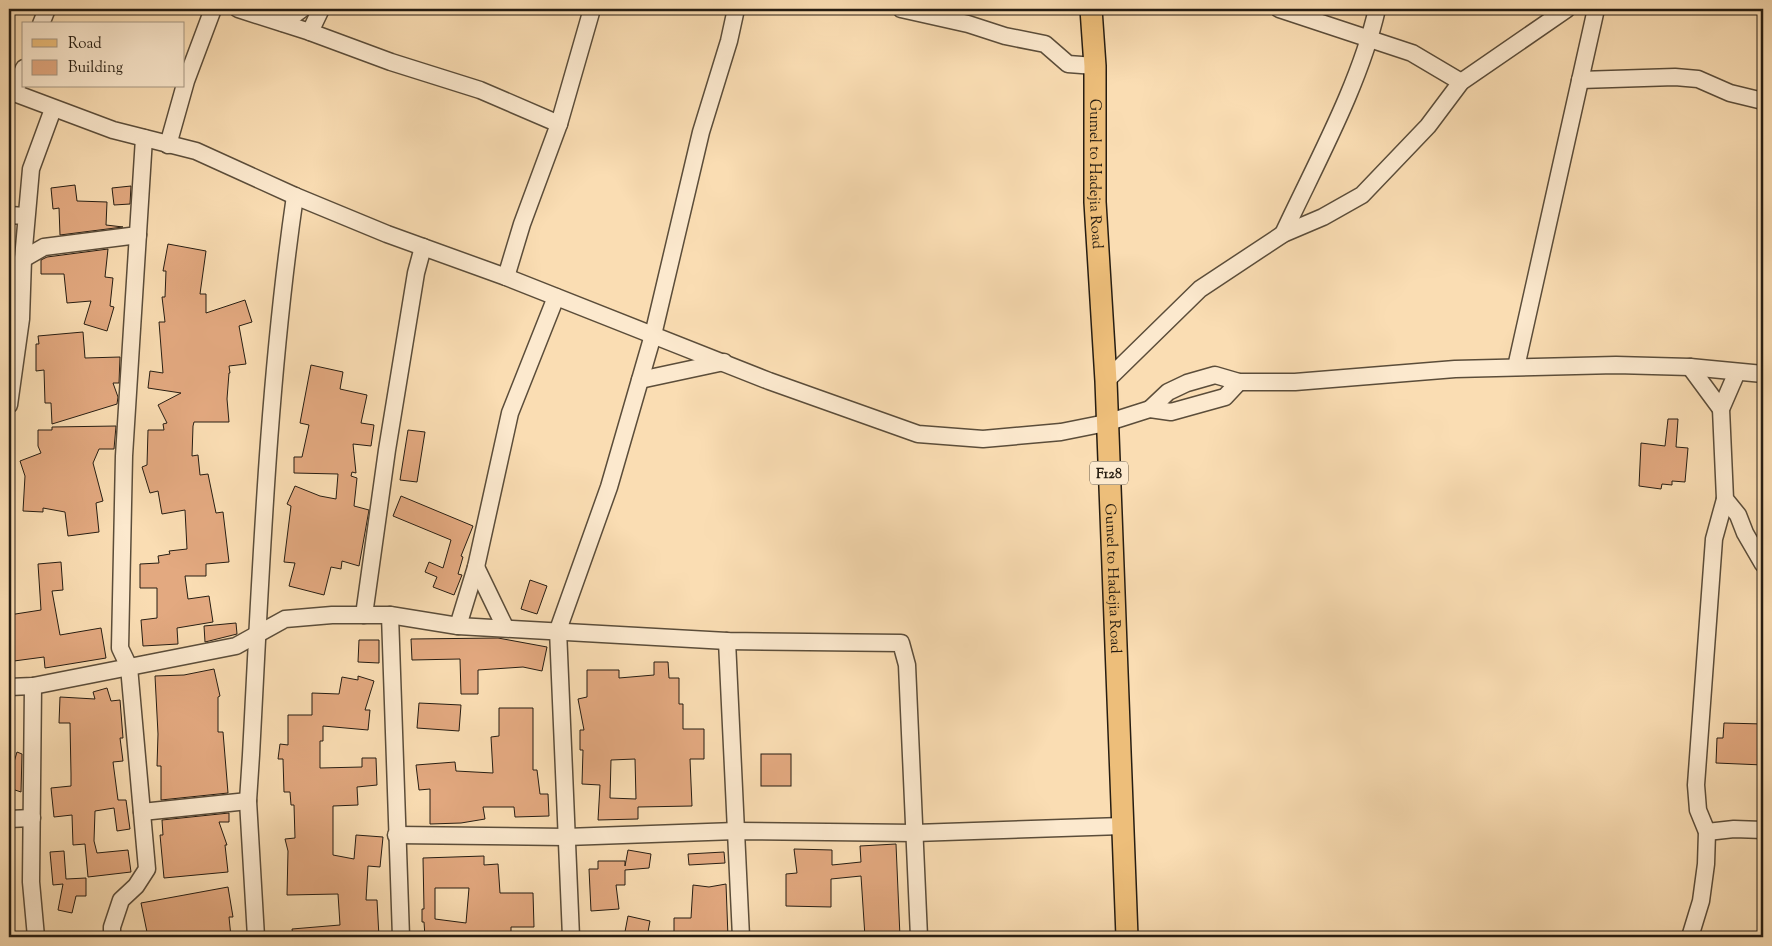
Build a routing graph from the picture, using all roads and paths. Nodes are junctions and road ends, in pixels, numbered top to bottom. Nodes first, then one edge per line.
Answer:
1 (47, 9) edge
2 (213, 9) edge
3 (238, 9) edge
4 (302, 9) edge
5 (321, 9) edge
6 (592, 9) edge
7 (736, 9) edge
8 (908, 9) edge
9 (1091, 9) edge
10 (1279, 9) edge
11 (1377, 9) edge
12 (1567, 9) edge
13 (1596, 9) edge
14 (42, 22) edge
15 (283, 23) junction
16 (310, 32) junction
17 (1371, 38) junction
18 (1095, 66) junction
19 (22, 72) edge
20 (1580, 80) junction
21 (1461, 82) junction
22 (185, 85) edge
23 (184, 88) edge
24 (11, 92) edge
25 (1763, 101) edge
26 (53, 109) junction
27 (559, 124) junction
28 (144, 138) junction
29 (168, 145) junction
30 (295, 196) junction
31 (9, 215) edge
32 (26, 216) junction
33 (1283, 234) junction
34 (138, 235) junction
35 (25, 236) junction
36 (44, 247) junction
37 (423, 247) junction
38 (23, 259) junction
39 (506, 277) junction
40 (556, 297) junction
41 (15, 317) edge
42 (653, 335) junction
43 (724, 362) junction
44 (1516, 367) junction
45 (1690, 367) junction
46 (1737, 372) junction
47 (1763, 374) edge
48 (640, 380) junction
49 (1106, 381) junction
50 (1239, 382) junction
51 (9, 405) edge
52 (1150, 409) junction
53 (1722, 409) junction
54 (1106, 423) junction
55 (1725, 499) junction
56 (1763, 564) edge
57 (476, 567) junction
58 (364, 615) junction
59 (390, 615) junction
60 (458, 626) junction
61 (505, 627) junction
62 (558, 630) junction
63 (258, 634) junction
64 (727, 641) junction
65 (129, 667) junction
66 (33, 686) junction
67 (9, 688) edge
68 (248, 801) junction
69 (142, 812) junction
70 (32, 818) junction
71 (9, 819) edge
72 (1122, 826) junction
73 (1763, 830) edge
74 (736, 831) junction
75 (1707, 832) junction
76 (915, 833) junction
77 (396, 835) junction
78 (566, 837) junction
79 (36, 937) edge
80 (112, 937) edge
81 (256, 937) edge
82 (401, 937) edge
83 (571, 937) edge
84 (741, 937) edge
85 (919, 937) edge
86 (1127, 937) edge
87 (1690, 937) edge

1 - 14 street
2 - 22 street
3 - 15 street
4 - 15 street
5 - 16 street
6 - 27 street
7 - 42 street
8 - 18 street
9 - 18 main road, Gumel to Hadejia Road / F128
10 - 17 street
11 - 17 street
12 - 21 street
13 - 20 street
15 - 16 street
16 - 27 street
17 - 21 street
17 - 33 street
18 - 49 main road, Gumel to Hadejia Road / F128
19 - 24 street
20 - 25 street
20 - 44 street
21 - 33 street
23 - 29 street
24 - 26 street
26 - 28 street
26 - 32 street
27 - 39 street
28 - 29 street
28 - 34 street
29 - 30 street
30 - 37 street
30 - 63 street
31 - 32 street
32 - 35 street
33 - 49 street
34 - 36 street
34 - 65 street
35 - 36 street
35 - 38 street
36 - 38 street
37 - 39 street
37 - 58 street
38 - 41 street
39 - 40 street
40 - 42 street
40 - 57 street
41 - 51 street
42 - 43 street
42 - 48 street
43 - 48 street
43 - 54 street
44 - 45 street
44 - 50 street
45 - 46 street
45 - 53 street
46 - 47 street
46 - 53 street
48 - 62 street
49 - 54 main road, Gumel to Hadejia Road / F128
50 - 52 street
50 - 52 street
52 - 54 street
53 - 55 street
54 - 72 main road, Gumel to Hadejia Road / F128
55 - 56 street
55 - 75 street
57 - 60 street
57 - 61 street
58 - 59 street
58 - 63 street
59 - 60 street
59 - 77 street
60 - 61 street
61 - 62 street
62 - 64 street
62 - 78 street
63 - 65 street
63 - 68 street
64 - 74 street
64 - 76 street
65 - 66 street
65 - 69 street
66 - 67 street
66 - 70 street
68 - 69 street
68 - 81 street
69 - 80 street
70 - 71 street
70 - 79 street
72 - 76 street
72 - 86 main road, Gumel to Hadejia Road / F128
73 - 75 street
74 - 76 street
74 - 78 street
74 - 84 street
75 - 87 street
76 - 85 street
77 - 78 street
77 - 82 street
78 - 83 street

